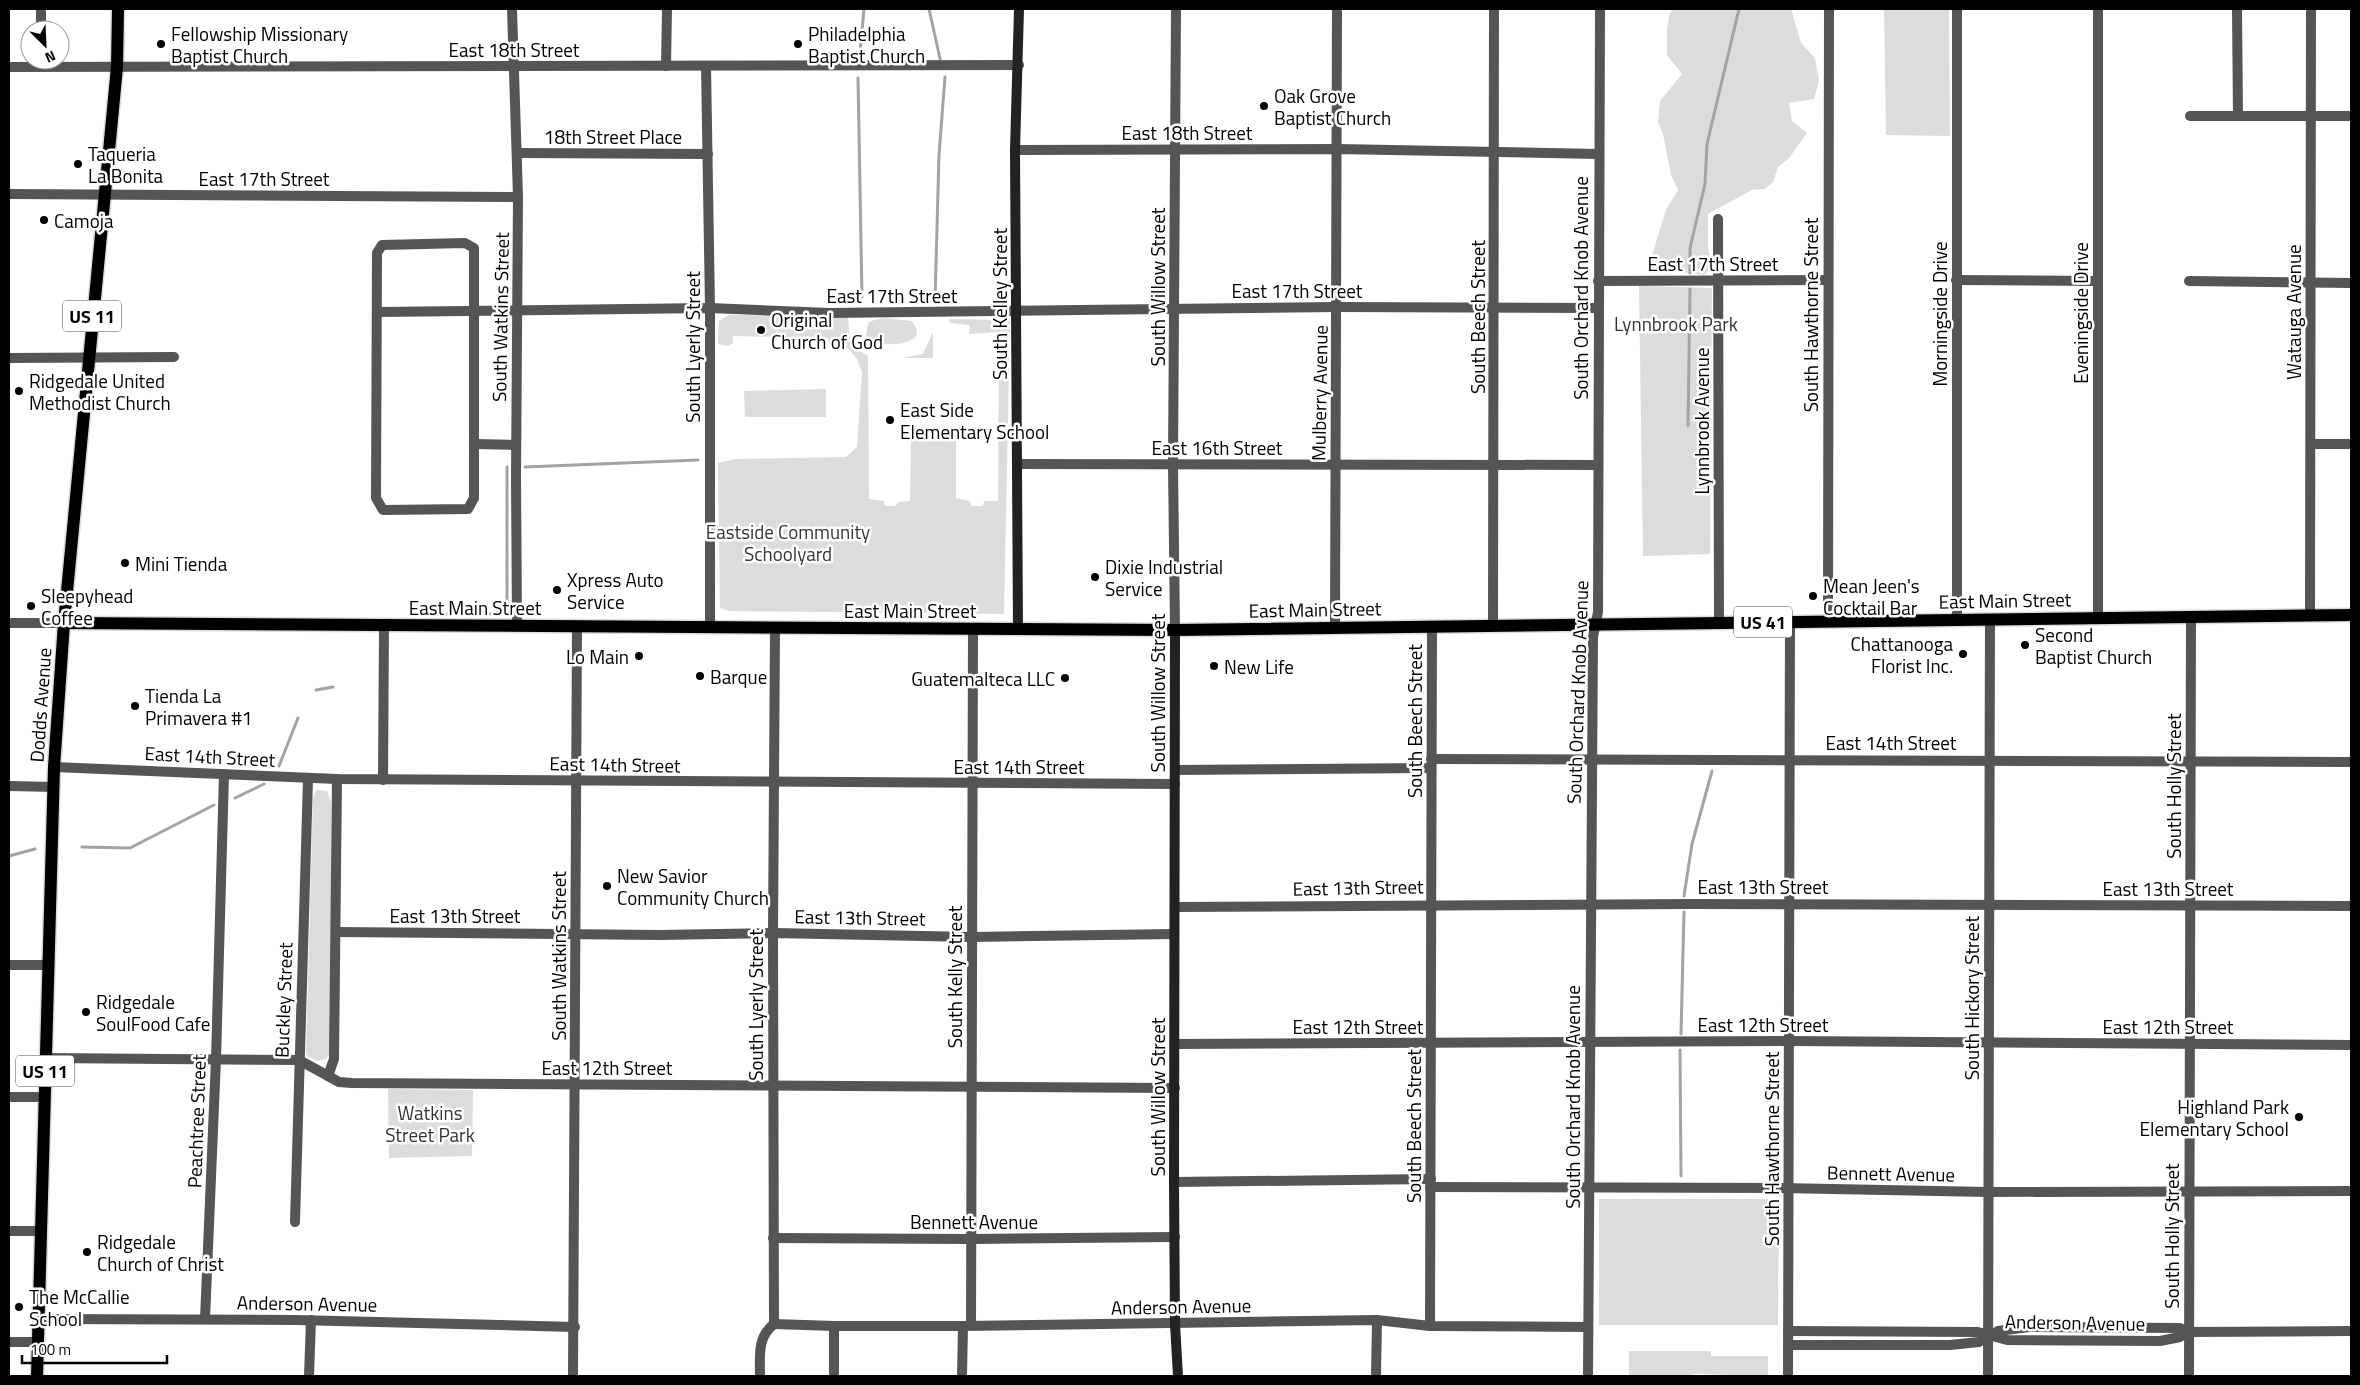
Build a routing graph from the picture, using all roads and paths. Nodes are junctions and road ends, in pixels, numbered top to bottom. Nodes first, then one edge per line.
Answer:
1 (118, 9) edge
2 (512, 9) edge
3 (667, 9) edge
4 (1019, 9) edge
5 (1176, 9) edge
6 (1337, 9) edge
7 (1494, 9) edge
8 (1600, 9) edge
9 (1829, 9) edge
10 (1957, 9) edge
11 (2098, 9) edge
12 (2237, 9) edge
13 (2310, 9) edge
14 (70, 65) edge
15 (1019, 65) junction
16 (513, 66) junction
17 (666, 66) junction
18 (706, 66) junction
19 (117, 67) junction
20 (2190, 116) dead end
21 (2238, 116) junction
22 (2351, 116) edge
23 (2311, 117) junction
24 (1337, 149) junction
25 (1015, 150) junction
26 (1175, 151) junction
27 (1494, 152) junction
28 (518, 153) junction
29 (708, 154) junction
30 (1598, 154) junction
31 (9, 194) edge
32 (104, 196) junction
33 (518, 197) junction
34 (1718, 219) dead end
35 (1828, 280) junction
36 (1956, 280) junction
37 (1598, 281) junction
38 (1718, 281) junction
39 (2098, 281) junction
40 (2189, 282) dead end
41 (2310, 283) junction
42 (2351, 283) edge
43 (1337, 307) junction
44 (710, 308) junction
45 (1174, 308) junction
46 (1495, 308) junction
47 (1598, 308) junction
48 (473, 310) junction
49 (518, 311) junction
50 (1017, 311) junction
51 (378, 312) junction
52 (174, 357) dead end
53 (9, 358) edge
54 (88, 358) junction
55 (474, 444) junction
56 (2311, 444) junction
57 (2351, 444) edge
58 (516, 445) junction
59 (1017, 464) junction
60 (1173, 464) junction
61 (1336, 464) junction
62 (1493, 465) junction
63 (1597, 465) junction
64 (2310, 614) junction
65 (2351, 615) edge
66 (2191, 616) junction
67 (2098, 618) junction
68 (1990, 619) junction
69 (1957, 620) junction
70 (1828, 621) junction
71 (1790, 622) junction
72 (9, 623) edge
73 (64, 623) junction
74 (1719, 623) junction
75 (1595, 625) junction
76 (384, 626) junction
77 (517, 626) junction
78 (1432, 626) junction
79 (1493, 626) junction
80 (577, 627) junction
81 (710, 628) junction
82 (775, 628) junction
83 (973, 628) junction
84 (1335, 628) junction
85 (1018, 629) junction
86 (1175, 630) junction
87 (1591, 759) junction
88 (1790, 760) junction
89 (1989, 760) junction
90 (2190, 760) junction
91 (2351, 762) edge
92 (1431, 763) junction
93 (54, 767) junction
94 (1175, 770) junction
95 (224, 774) junction
96 (308, 779) junction
97 (337, 779) junction
98 (382, 780) junction
99 (577, 781) junction
100 (774, 782) junction
101 (972, 783) junction
102 (1175, 784) junction
103 (9, 786) edge
104 (54, 787) junction
105 (1431, 904) junction
106 (1590, 904) junction
107 (1789, 904) junction
108 (1989, 905) junction
109 (2190, 906) junction
110 (2351, 906) edge
111 (1175, 907) junction
112 (336, 932) junction
113 (773, 933) junction
114 (576, 934) junction
115 (1174, 934) junction
116 (972, 937) junction
117 (9, 965) edge
118 (48, 965) junction
119 (1789, 1041) junction
120 (1589, 1042) junction
121 (1431, 1043) junction
122 (1989, 1043) junction
123 (1175, 1044) junction
124 (2190, 1044) junction
125 (2351, 1045) edge
126 (46, 1058) junction
127 (216, 1059) junction
128 (299, 1060) junction
129 (328, 1076) junction
130 (574, 1085) junction
131 (773, 1085) junction
132 (971, 1087) junction
133 (1175, 1088) junction
134 (9, 1097) edge
135 (45, 1097) junction
136 (1174, 1182) junction
137 (1430, 1183) junction
138 (1589, 1188) junction
139 (1788, 1188) junction
140 (2351, 1191) edge
141 (1989, 1192) junction
142 (2189, 1192) junction
143 (295, 1222) dead end
144 (9, 1231) edge
145 (39, 1231) junction
146 (1175, 1236) junction
147 (773, 1238) junction
148 (970, 1239) junction
149 (38, 1319) junction
150 (205, 1319) junction
151 (311, 1320) junction
152 (1376, 1320) junction
153 (774, 1324) junction
154 (1175, 1324) junction
155 (967, 1325) junction
156 (834, 1326) junction
157 (1430, 1326) junction
158 (575, 1327) junction
159 (1588, 1327) junction
160 (2351, 1331) edge
161 (1788, 1332) junction
162 (2189, 1332) junction
163 (1988, 1337) junction
164 (9, 1342) edge
165 (38, 1342) junction
166 (1788, 1345) junction
167 (37, 1376) edge
168 (309, 1376) edge
169 (574, 1376) edge
170 (760, 1376) edge
171 (834, 1376) edge
172 (962, 1376) edge
173 (1178, 1376) edge
174 (1376, 1376) edge
175 (1588, 1376) edge
176 (1788, 1376) edge
177 (1988, 1376) edge
178 (2189, 1376) edge

1 - 19 main road, Dodds Avenue / US 11
2 - 16 street, South Watkins Street
3 - 17 street
4 - 15 main road, South Kelley Street
5 - 26 street, South Willow Street
6 - 24 street, Mulberry Avenue
7 - 27 street, South Beech Street
8 - 30 street, South Orchard Knob Avenue
9 - 35 street, South Hawthorne Street
10 - 36 street, Morningside Drive
11 - 39 street, Eveningside Drive
12 - 21 street
13 - 23 street, Watauga Avenue
14 - 19 street, East 18th Street
15 - 18 street, East 18th Street
15 - 25 main road, South Kelley Street
16 - 17 street, East 18th Street
16 - 19 street, East 18th Street
16 - 28 street, South Watkins Street
17 - 18 street, East 18th Street
18 - 29 street, South Lyerly Street
19 - 32 main road, Dodds Avenue / US 11
20 - 21 street
21 - 23 street
22 - 23 street
23 - 41 street, Watauga Avenue
24 - 26 street, East 18th Street
24 - 27 street, East 18th Street
24 - 43 street, Mulberry Avenue
25 - 26 street, East 18th Street
25 - 50 main road, South Kelley Street
26 - 45 street, South Willow Street
27 - 30 street, East 18th Street
27 - 46 street, South Beech Street
28 - 29 street, 18th Street Place
28 - 33 street, South Watkins Street
29 - 44 street, South Lyerly Street
30 - 37 street, South Orchard Knob Avenue
31 - 32 street, East 17th Street
32 - 33 street, East 17th Street
32 - 54 main road, Dodds Avenue / US 11
33 - 49 street, South Watkins Street
34 - 38 street, Lynnbrook Avenue
35 - 38 street, East 17th Street
35 - 70 street, South Hawthorne Street
36 - 39 street
36 - 69 street, Morningside Drive
37 - 38 street, East 17th Street
37 - 47 street, South Orchard Knob Avenue
38 - 74 street, Lynnbrook Avenue
39 - 67 street, Eveningside Drive
40 - 41 street
41 - 42 street
41 - 56 street, Watauga Avenue
43 - 45 street, East 17th Street
43 - 46 street, East 17th Street
43 - 61 street, Mulberry Avenue
44 - 49 street, East 17th Street
44 - 50 street, East 17th Street
44 - 81 street, South Lyerly Street
45 - 50 street, East 17th Street
45 - 60 street, South Willow Street
46 - 47 street, East 17th Street
46 - 62 street, South Beech Street
47 - 63 street, South Orchard Knob Avenue
48 - 49 street, East 17th Street
48 - 51 street, East 17th Street
48 - 51 street
48 - 55 street
49 - 58 street, South Watkins Street
50 - 59 main road, South Kelley Street
51 - 55 street
52 - 54 street
53 - 54 street
54 - 73 main road, Dodds Avenue / US 11
55 - 58 street
56 - 57 street
56 - 64 street, Watauga Avenue
58 - 77 street, South Watkins Street
59 - 60 street, East 16th Street
59 - 85 main road, South Kelley Street
60 - 61 street, East 16th Street
60 - 86 street, South Willow Street
61 - 62 street, East 16th Street
61 - 84 street, Mulberry Avenue
62 - 63 street, East 16th Street
62 - 79 street, South Beech Street
63 - 75 street, South Orchard Knob Avenue
64 - 65 main road, East Main Street / US 41
64 - 66 main road, East Main Street / US 41
66 - 67 main road, East Main Street / US 41
66 - 90 street, South Holly Street
67 - 68 main road, East Main Street / US 41
68 - 69 main road, East Main Street / US 41
68 - 89 street, South Hickory Street
69 - 70 main road, East Main Street / US 41
70 - 71 main road, East Main Street / US 41
71 - 74 main road, East Main Street / US 41
71 - 88 street, South Hawthorne Street
72 - 73 street, East Main Street
73 - 76 main road, East Main Street / US 41
73 - 93 main road, Dodds Avenue / US 11
74 - 75 main road, East Main Street / US 41
75 - 79 main road, East Main Street / US 41
75 - 87 street, South Orchard Knob Avenue
76 - 77 main road, East Main Street / US 41
76 - 98 street
77 - 80 main road, East Main Street / US 41
78 - 79 main road, East Main Street / US 41
78 - 84 main road, East Main Street / US 41
78 - 92 street, South Beech Street
80 - 81 main road, East Main Street / US 41
80 - 99 street, South Watkins Street
81 - 82 main road, East Main Street / US 41
82 - 83 main road, East Main Street / US 41
82 - 100 street, South Lyerly Street
83 - 85 main road, East Main Street / US 41
83 - 101 street, South Kelly Street
84 - 86 main road, East Main Street / US 41
85 - 86 main road, East Main Street / US 41
86 - 94 main road, South Willow Street
87 - 88 street, East 14th Street
87 - 92 street, East 14th Street
87 - 106 street, South Orchard Knob Avenue
88 - 89 street, East 14th Street
88 - 107 street, South Hawthorne Street
89 - 90 street, East 14th Street
89 - 108 street, South Hickory Street
90 - 91 street, East 14th Street
90 - 109 street, South Holly Street
92 - 94 street, East 14th Street
92 - 105 street, South Beech Street
93 - 95 street, East 14th Street
93 - 104 main road, Dodds Avenue / US 11
94 - 102 main road, South Willow Street
95 - 96 street, East 14th Street
95 - 127 street, Peachtree Street
96 - 97 street, East 14th Street
96 - 128 street, Buckley Street
97 - 98 street, East 14th Street
97 - 112 street
98 - 99 street, East 14th Street
99 - 100 street, East 14th Street
99 - 114 street, South Watkins Street
100 - 101 street, East 14th Street
100 - 113 street, South Lyerly Street
101 - 102 street, East 14th Street
101 - 116 street, South Kelly Street
102 - 111 main road, South Willow Street
103 - 104 street
104 - 118 main road, Dodds Avenue / US 11
105 - 106 street, East 13th Street
105 - 111 street, East 13th Street
105 - 121 street, South Beech Street
106 - 107 street, East 13th Street
106 - 120 street, South Orchard Knob Avenue
107 - 108 street, East 13th Street
107 - 119 street, South Hawthorne Street
108 - 109 street, East 13th Street
108 - 122 street, South Hickory Street
109 - 110 street, East 13th Street
109 - 124 street, South Holly Street
111 - 115 main road, South Willow Street
112 - 114 street, East 13th Street
112 - 129 street
113 - 114 street, East 13th Street
113 - 116 street, East 13th Street
113 - 131 street, South Lyerly Street
114 - 130 street, South Watkins Street
115 - 116 street, East 13th Street
115 - 123 main road, South Willow Street
116 - 132 street, South Kelly Street
117 - 118 street
118 - 126 main road, Dodds Avenue / US 11
119 - 120 street, East 12th Street
119 - 122 street, East 12th Street
119 - 139 street, South Hawthorne Street
120 - 121 street, East 12th Street
120 - 138 street, South Orchard Knob Avenue
121 - 123 street, East 12th Street
121 - 137 street, South Beech Street
122 - 124 street, East 12th Street
122 - 141 street, South Hickory Street
123 - 133 main road, South Willow Street
124 - 125 street, East 12th Street
124 - 142 street, South Holly Street
126 - 127 street, East 12th Street
126 - 135 main road, Dodds Avenue / US 11
127 - 128 street, East 12th Street
127 - 150 street, Peachtree Street
128 - 129 street, East 12th Street
128 - 143 street, Buckley Street
129 - 130 street, East 12th Street
130 - 131 street, East 12th Street
130 - 158 street, South Watkins Street
131 - 132 street, East 12th Street
131 - 147 street, South Lyerly Street
132 - 133 street, East 12th Street
132 - 148 street, South Kelly Street
133 - 136 main road, South Willow Street
134 - 135 street
135 - 145 main road, Dodds Avenue / US 11
136 - 137 street, Bennett Avenue
136 - 146 main road, South Willow Street
137 - 138 street, Bennett Avenue
137 - 157 street, South Beech Street
138 - 139 street, Bennett Avenue
138 - 159 street, South Orchard Knob Avenue
139 - 141 street, Bennett Avenue
139 - 161 street, South Hawthorne Street
140 - 142 street, Bennett Avenue
141 - 142 street, Bennett Avenue
141 - 163 street, South Hickory Street
142 - 162 street, South Holly Street
144 - 145 street
145 - 149 main road, Dodds Avenue / US 11
146 - 148 street, Bennett Avenue
146 - 154 main road, South Willow Street
147 - 148 street, Bennett Avenue
147 - 153 street, South Lyerly Street
148 - 155 street, South Kelly Street
149 - 150 street, Anderson Avenue
149 - 165 main road, Dodds Avenue / US 11
150 - 151 street, Anderson Avenue
151 - 158 street, Anderson Avenue
151 - 168 street
152 - 154 street, Anderson Avenue
152 - 157 street, Anderson Avenue
152 - 174 street
153 - 156 street, Anderson Avenue
153 - 170 street
154 - 155 street, Anderson Avenue
154 - 173 main road, South Willow Street
155 - 156 street, Anderson Avenue
155 - 172 street, South Kelly Street
156 - 171 street
157 - 159 street, Anderson Avenue
158 - 169 street, South Watkins Street
159 - 175 street, South Orchard Knob Avenue
160 - 162 street, Anderson Avenue
161 - 163 street, Anderson Avenue
161 - 166 street, South Hawthorne Street
162 - 163 street, Anderson Avenue
162 - 178 street, South Holly Street
163 - 166 street, Anderson Avenue
163 - 177 street, South Hickory Street
164 - 165 street
165 - 167 main road, Dodds Avenue / US 11
166 - 176 street, South Hawthorne Street

